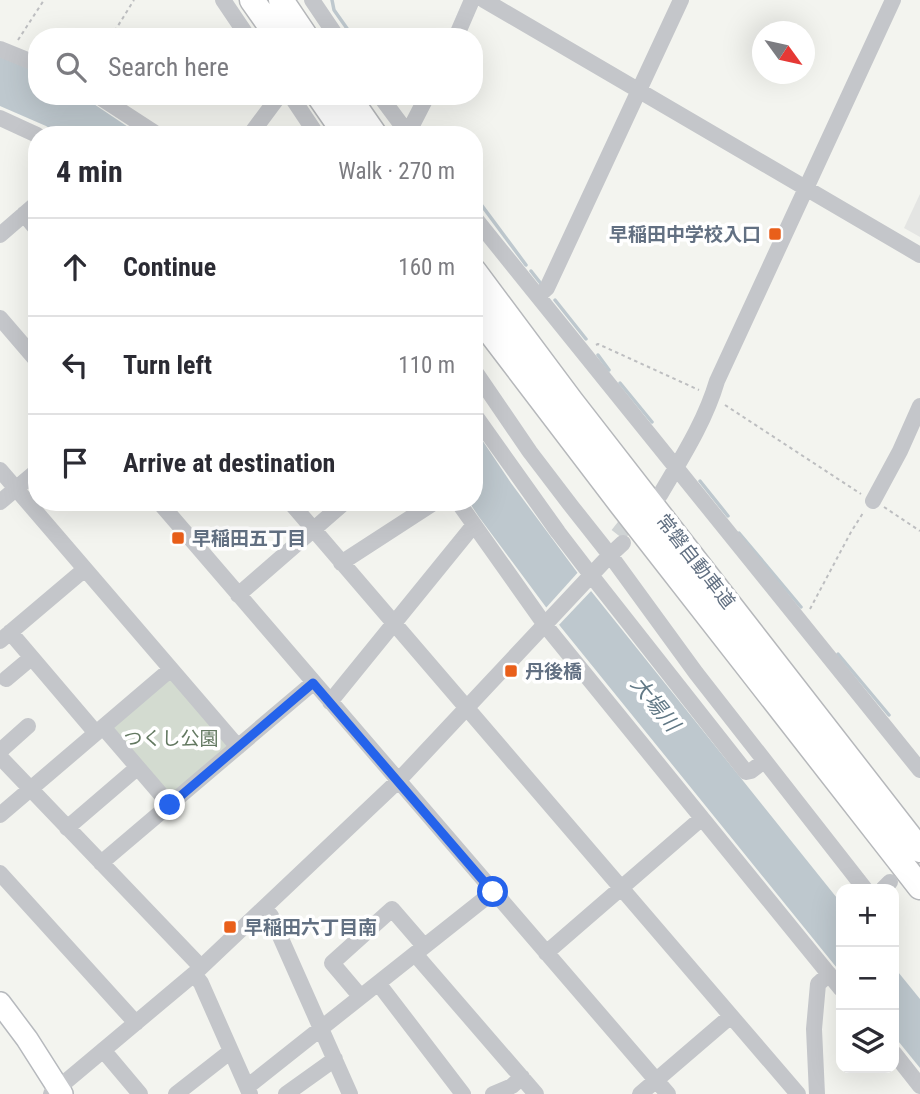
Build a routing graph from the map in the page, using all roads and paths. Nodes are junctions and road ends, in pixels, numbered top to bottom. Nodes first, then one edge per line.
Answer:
1 (44, 0) edge
2 (134, 0) edge
3 (223, 0) edge
4 (252, 0) edge
5 (281, 0) edge
6 (312, 0) edge
7 (472, 0) edge
8 (484, 0) edge
9 (681, 0) edge
10 (893, 0) edge
11 (117, 28) edge
12 (242, 28) edge
13 (272, 28) edge
14 (300, 28) edge
15 (331, 28) edge
16 (460, 28) edge
17 (5, 51) edge
18 (28, 60) edge
19 (639, 91) junction
20 (112, 105) edge
21 (272, 105) edge
22 (297, 105) edge
23 (325, 105) edge
24 (354, 105) edge
25 (387, 105) edge
26 (423, 105) edge
27 (0, 118) edge
28 (144, 126) edge
29 (257, 126) edge
30 (311, 126) edge
31 (340, 126) edge
32 (369, 126) edge
33 (403, 126) edge
34 (413, 126) edge
35 (28, 130) edge
36 (806, 188) junction
37 (28, 211) edge
38 (24, 214) junction
39 (28, 219) edge
40 (483, 228) edge
41 (0, 235) edge
42 (920, 255) edge
43 (483, 283) edge
44 (538, 296) junction
45 (0, 318) edge
46 (483, 323) edge
47 (28, 351) edge
48 (583, 351) junction
49 (483, 383) edge
50 (712, 397) junction
51 (497, 404) junction
52 (920, 406) edge
53 (484, 429) joint
54 (676, 468) junction
55 (0, 470) edge
56 (28, 478) edge
57 (16, 488) junction
58 (657, 491) tunnel mouth
59 (872, 501) junction
60 (0, 502) edge
61 (28, 502) edge
62 (36, 511) edge
63 (167, 511) edge
64 (297, 511) edge
65 (335, 511) edge
66 (421, 511) edge
67 (464, 511) edge
68 (473, 526) junction
69 (313, 530) junction
70 (920, 531) edge
71 (621, 539) tunnel mouth
72 (610, 555) junction
73 (341, 563) junction
74 (85, 569) junction
75 (589, 577) junction
76 (238, 595) junction
77 (799, 621) junction
78 (547, 623) junction
79 (393, 624) junction
80 (5, 631) edge
81 (31, 658) junction
82 (171, 669) junction
83 (6, 679) dead end
84 (313, 683) junction
85 (330, 702) junction
86 (467, 708) junction
87 (28, 726) dead end
88 (99, 730) junction
89 (238, 747) junction
90 (0, 751) edge
91 (0, 757) edge
92 (764, 761) junction
93 (137, 768) junction
94 (920, 770) edge
95 (398, 781) junction
96 (30, 789) junction
97 (170, 805) junction
98 (0, 814) edge
99 (702, 818) junction
100 (67, 828) junction
101 (920, 850) edge
102 (101, 863) junction
103 (0, 873) edge
104 (861, 884) edge
105 (920, 887) edge
106 (621, 889) junction
107 (493, 892) junction
108 (264, 908) junction
109 (420, 950) junction
110 (546, 953) junction
111 (197, 971) junction
112 (829, 974) junction
113 (378, 983) junction
114 (836, 983) edge
115 (360, 996) junction
116 (0, 1003) edge
117 (731, 1016) junction
118 (136, 1023) junction
119 (321, 1028) junction
120 (103, 1050) junction
121 (231, 1051) junction
122 (335, 1059) junction
123 (899, 1059) edge
124 (522, 1077) junction
125 (656, 1080) junction
126 (920, 1086) edge
127 (248, 1090) edge
128 (57, 1092) edge
129 (140, 1094) edge
130 (176, 1094) edge
131 (286, 1094) edge
132 (350, 1094) edge
133 (463, 1094) edge
134 (493, 1094) edge
135 (536, 1094) edge
136 (640, 1094) edge
137 (668, 1094) edge
138 (799, 1094) edge
139 (817, 1094) edge

1 - 17 path
2 - 11 path
3 - 12 street
4 - 13 highway
5 - 14 highway
6 - 15 street
7 - 16 street
8 - 19 street
9 - 19 street
10 - 36 street
17 - 18 street
19 - 36 street
19 - 44 street
20 - 28 street
21 - 29 street
22 - 30 street
23 - 31 highway
24 - 32 highway
25 - 33 street
26 - 34 street
27 - 35 street
36 - 42 street
36 - 50 street
37 - 38 street
38 - 39 street
38 - 41 street
40 - 44 street
43 - 101 highway, 常磐自動車道
44 - 48 street
45 - 47 street
46 - 105 highway, 常磐自動車道
48 - 50 path
48 - 54 street
49 - 51 street
50 - 54 street
50 - 59 path
51 - 53 street
51 - 72 street
52 - 59 street
53 - 75 street
54 - 58 street
54 - 77 street
55 - 57 street
56 - 57 street
57 - 60 street
57 - 61 street
59 - 70 path
59 - 77 path
62 - 74 street
63 - 76 street
64 - 69 street
65 - 69 street
66 - 73 street
67 - 68 street
68 - 78 street
68 - 79 street
69 - 73 street
69 - 76 street
71 - 72 street
72 - 75 street
72 - 92 street
73 - 79 street
74 - 80 street
74 - 82 street
75 - 78 street
75 - 92 street
76 - 84 street
77 - 94 street
78 - 86 street
78 - 99 street
79 - 85 street
79 - 86 street
80 - 81 street
81 - 83 street
81 - 88 street
82 - 88 street
82 - 89 street
84 - 85 street
84 - 89 street
85 - 95 street
86 - 95 street
86 - 106 street
87 - 90 street
88 - 93 street
88 - 96 street
89 - 97 street
91 - 96 street
92 - 104 street
93 - 97 street
93 - 100 street
95 - 107 street
95 - 108 street
96 - 98 street
96 - 100 street
97 - 102 street
99 - 106 street
99 - 112 street
100 - 102 street
102 - 111 street
103 - 118 street
106 - 110 street
106 - 117 street
107 - 109 street
107 - 110 street
108 - 111 street
108 - 119 street
109 - 113 street
109 - 115 street
109 - 124 street
110 - 125 street
111 - 118 street
111 - 121 street
112 - 114 street
112 - 139 street
113 - 115 street
113 - 133 street
115 - 119 street
116 - 128 main road
117 - 125 street
117 - 138 street
118 - 120 street
119 - 122 street
119 - 127 street
120 - 128 street
120 - 129 street
121 - 127 street
121 - 130 street
122 - 131 street
122 - 132 street
123 - 126 street
124 - 134 street
124 - 135 street
125 - 136 street
125 - 137 street

